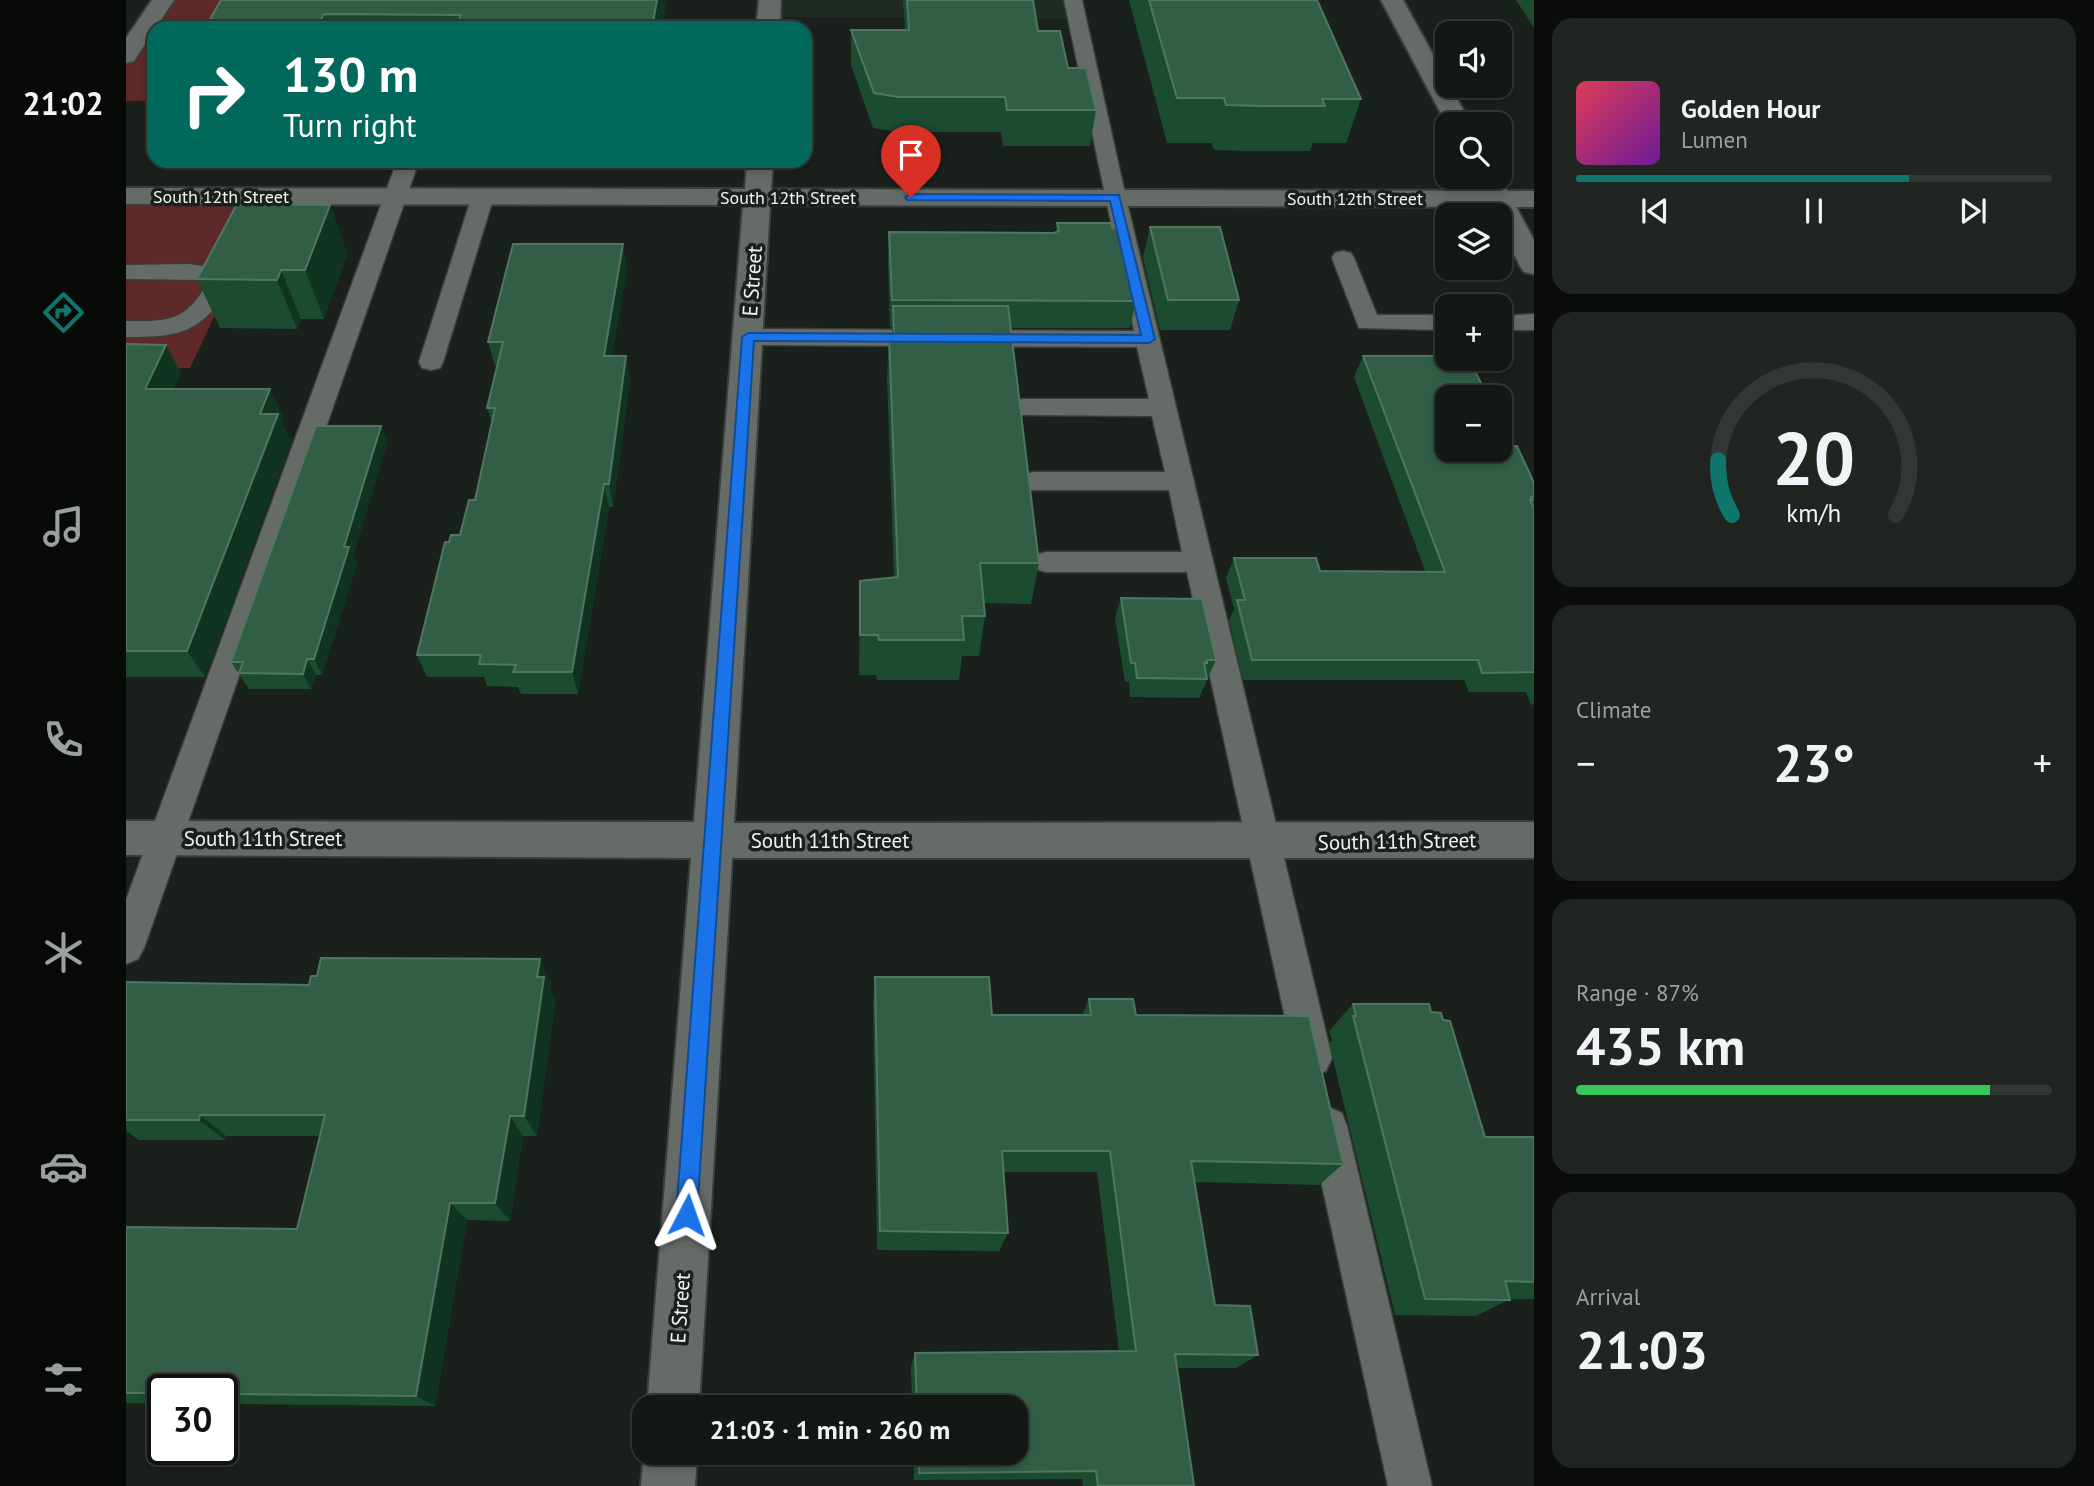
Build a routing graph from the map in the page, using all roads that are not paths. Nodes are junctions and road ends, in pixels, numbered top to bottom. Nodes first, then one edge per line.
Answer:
1 (163, 0) edge
2 (770, 0) edge
3 (1073, 0) edge
4 (1392, 0) edge
5 (149, 21) edge
6 (768, 21) edge
7 (147, 25) edge
8 (126, 57) edge
9 (1453, 112) edge
10 (405, 168) edge
11 (758, 179) edge
12 (1455, 189) edge
13 (1494, 189) edge
14 (1497, 189) edge
15 (126, 196) edge
16 (395, 196) junction
17 (483, 196) junction
18 (1115, 198) junction
19 (1534, 199) edge
20 (1343, 258) dead end
21 (1534, 266) edge
22 (126, 272) edge
23 (1534, 322) edge
24 (1435, 323) edge
25 (1512, 323) edge
26 (126, 328) edge
27 (748, 337) junction
28 (1149, 339) junction
29 (431, 362) dead end
30 (1023, 407) edge
31 (1164, 408) junction
32 (1034, 481) dead end
33 (1181, 481) junction
34 (1046, 562) dead end
35 (1200, 562) junction
36 (126, 838) edge
37 (166, 838) junction
38 (713, 840) junction
39 (1534, 840) edge
40 (1265, 842) junction
41 (126, 948) edge
42 (674, 1395) edge
43 (669, 1465) edge
44 (668, 1486) edge
45 (1410, 1486) edge

1 - 5 street
2 - 6 street
3 - 18 lane
4 - 9 street
7 - 8 street
10 - 16 lane
11 - 17 street, South 12th Street
11 - 18 street, South 12th Street
11 - 27 street, E Street
12 - 18 street, South 12th Street
13 - 21 street
14 - 19 street, South 12th Street
15 - 16 street, South 12th Street
16 - 17 street, South 12th Street
16 - 37 lane
17 - 29 lane
18 - 28 lane
20 - 24 lane
22 - 26 lane
23 - 25 lane
27 - 28 lane
27 - 38 street, E Street
28 - 31 lane
30 - 31 lane
31 - 33 lane
32 - 33 lane
33 - 35 lane
34 - 35 lane
35 - 40 lane
36 - 37 street, South 11th Street
37 - 38 street, South 11th Street
37 - 41 lane
38 - 40 street, South 11th Street
38 - 42 street, E Street
39 - 40 street, South 11th Street
40 - 45 lane
43 - 44 street

